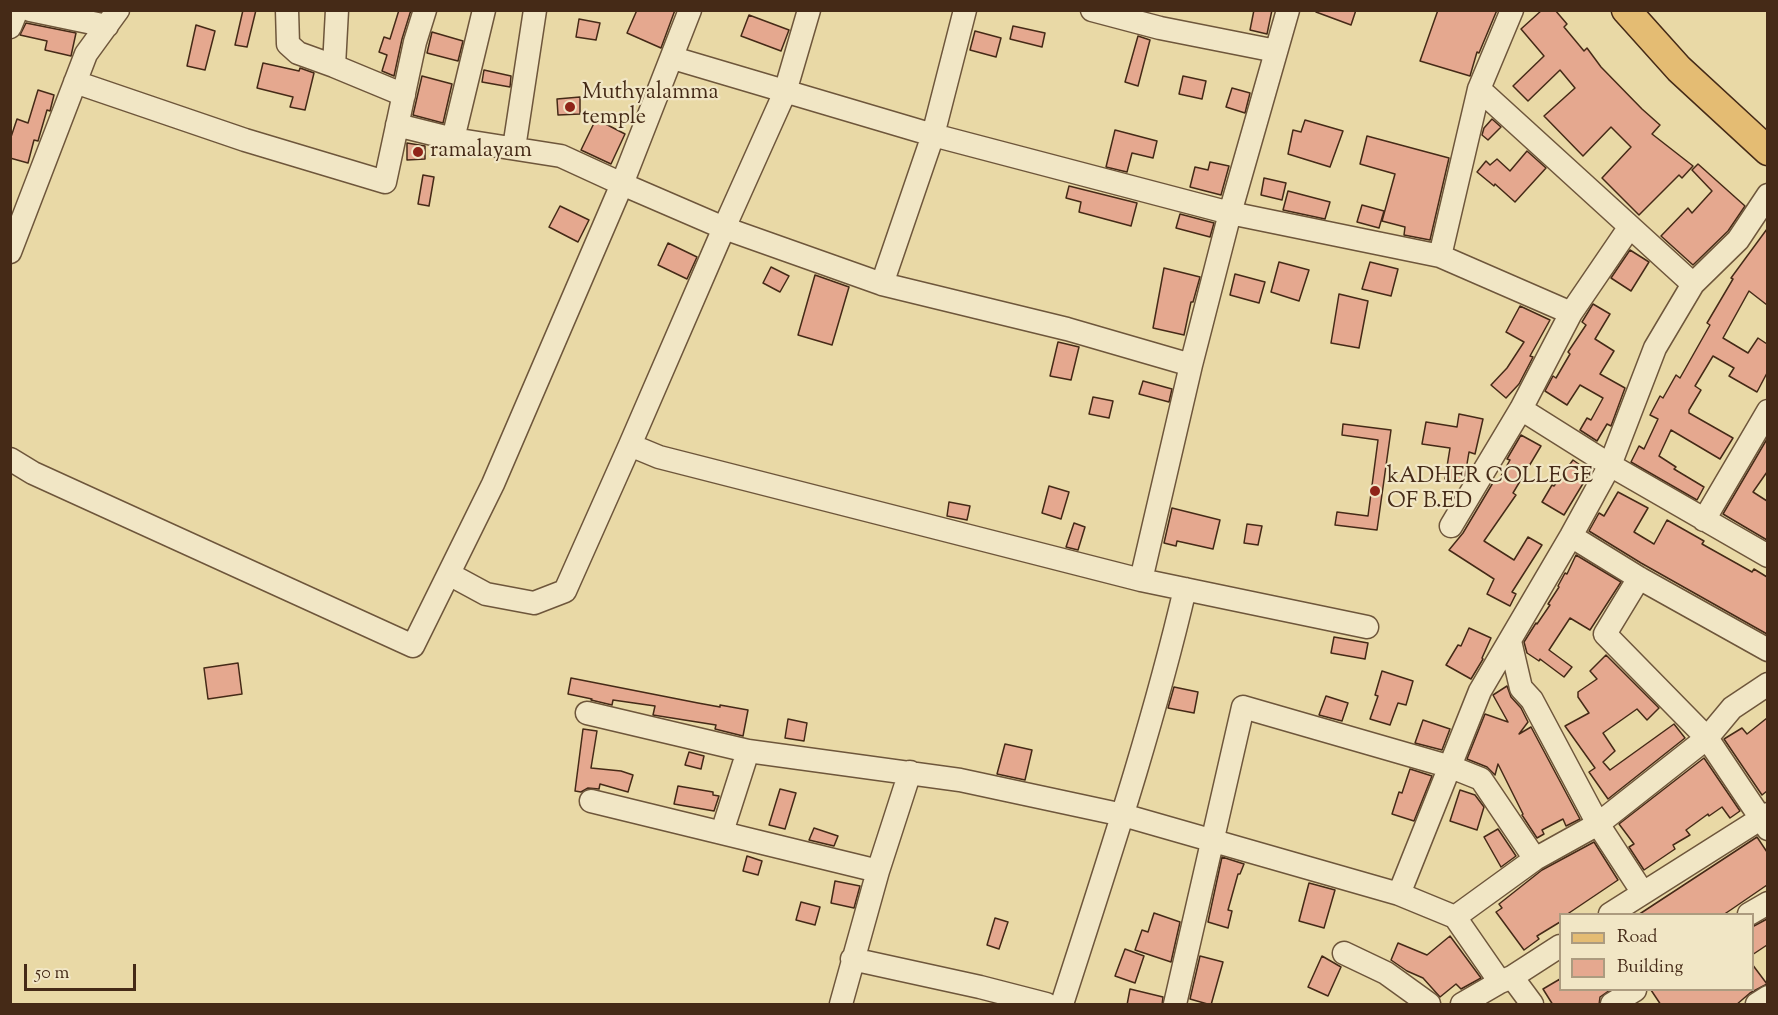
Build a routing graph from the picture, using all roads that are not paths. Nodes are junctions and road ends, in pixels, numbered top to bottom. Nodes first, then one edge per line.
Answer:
1 (17, 10) edge
2 (30, 10) edge
3 (287, 10) edge
4 (337, 10) edge
5 (425, 10) edge
6 (484, 10) edge
7 (535, 10) edge
8 (690, 10) edge
9 (809, 10) edge
10 (965, 10) edge
11 (1092, 10) edge
12 (1288, 10) edge
13 (1512, 10) edge
14 (1626, 10) edge
15 (112, 18) edge
16 (10, 27) edge
17 (1276, 51) junction
18 (673, 58) junction
19 (334, 66) junction
20 (75, 82) junction
21 (1479, 89) junction
22 (785, 92) junction
23 (404, 95) junction
24 (397, 125) junction
25 (933, 135) junction
26 (453, 139) junction
27 (514, 148) junction
28 (1767, 151) edge
29 (622, 184) junction
30 (1767, 195) edge
31 (1230, 213) junction
32 (724, 228) junction
33 (1629, 228) junction
34 (10, 252) edge
35 (1440, 256) junction
36 (882, 284) junction
37 (1693, 284) junction
38 (1571, 313) junction
39 (1191, 365) junction
40 (1521, 409) junction
41 (1767, 411) edge
42 (1761, 436) edge
43 (630, 446) junction
44 (10, 459) edge
45 (1610, 465) junction
46 (1704, 520) junction
47 (1451, 526) dead end
48 (1571, 536) junction
49 (1767, 556) edge
50 (449, 574) junction
51 (1639, 578) junction
52 (1142, 580) junction
53 (1185, 589) junction
54 (1367, 627) dead end
55 (1510, 641) junction
56 (1767, 650) edge
57 (1767, 684) edge
58 (588, 713) dead end
59 (1707, 738) junction
60 (748, 751) junction
61 (1451, 767) junction
62 (910, 772) junction
63 (591, 801) dead end
64 (1123, 815) junction
65 (1765, 821) edge
66 (1598, 824) junction
67 (722, 832) junction
68 (1213, 842) junction
69 (1535, 859) junction
70 (878, 871) junction
71 (1643, 893) junction
72 (1400, 894) junction
73 (1767, 903) edge
74 (1613, 913) edge
75 (1752, 913) edge
76 (1455, 917) junction
77 (1559, 947) edge
78 (1344, 953) dead end
79 (852, 959) junction
80 (1506, 980) junction
81 (1633, 991) edge
82 (1767, 997) edge
83 (841, 1005) edge
84 (1046, 1005) edge
85 (1062, 1005) edge
86 (1175, 1005) edge
87 (1429, 1005) edge
88 (1462, 1005) edge
89 (1532, 1005) edge
90 (1612, 1005) edge
91 (1757, 1005) edge

1 - 16 street
2 - 15 street
3 - 19 street
4 - 19 street
5 - 23 street
6 - 26 street
7 - 27 street
8 - 18 street
9 - 22 street
10 - 25 street
11 - 17 street
12 - 17 street
13 - 21 street
14 - 28 main road
15 - 20 street
17 - 31 street
18 - 22 street
18 - 29 street
19 - 23 street
20 - 24 street
20 - 34 street
21 - 33 street
21 - 35 street
22 - 25 street
22 - 32 street
23 - 24 street
24 - 26 street
25 - 31 street
25 - 36 street
26 - 27 street
27 - 29 street
29 - 32 street
29 - 50 street
30 - 37 street
31 - 35 street
31 - 39 street
32 - 36 street
32 - 43 street
33 - 37 street
33 - 38 street
35 - 38 street
36 - 39 street
37 - 45 street
38 - 40 street
39 - 52 street
40 - 45 street
40 - 47 street
41 - 42 street
42 - 46 street
43 - 50 street
43 - 52 street
44 - 50 street
45 - 46 street
45 - 48 street
46 - 49 street
48 - 51 street
48 - 55 street
51 - 56 street
51 - 59 street
52 - 53 street
53 - 54 street
53 - 64 street
55 - 61 street
55 - 66 street
57 - 59 street
58 - 60 street
59 - 65 street
59 - 66 street
60 - 62 street
60 - 67 street
61 - 68 street
61 - 69 street
61 - 72 street
62 - 64 street
62 - 70 street
63 - 67 street
64 - 68 street
64 - 85 street
65 - 71 street
66 - 69 street
66 - 71 street
67 - 70 street
68 - 72 street
68 - 86 street
69 - 76 street
70 - 79 street
71 - 74 street
72 - 76 street
73 - 75 street
76 - 80 street
77 - 80 street
78 - 87 street
79 - 83 street
79 - 84 street
80 - 88 street
80 - 89 street
81 - 90 street
82 - 91 street

